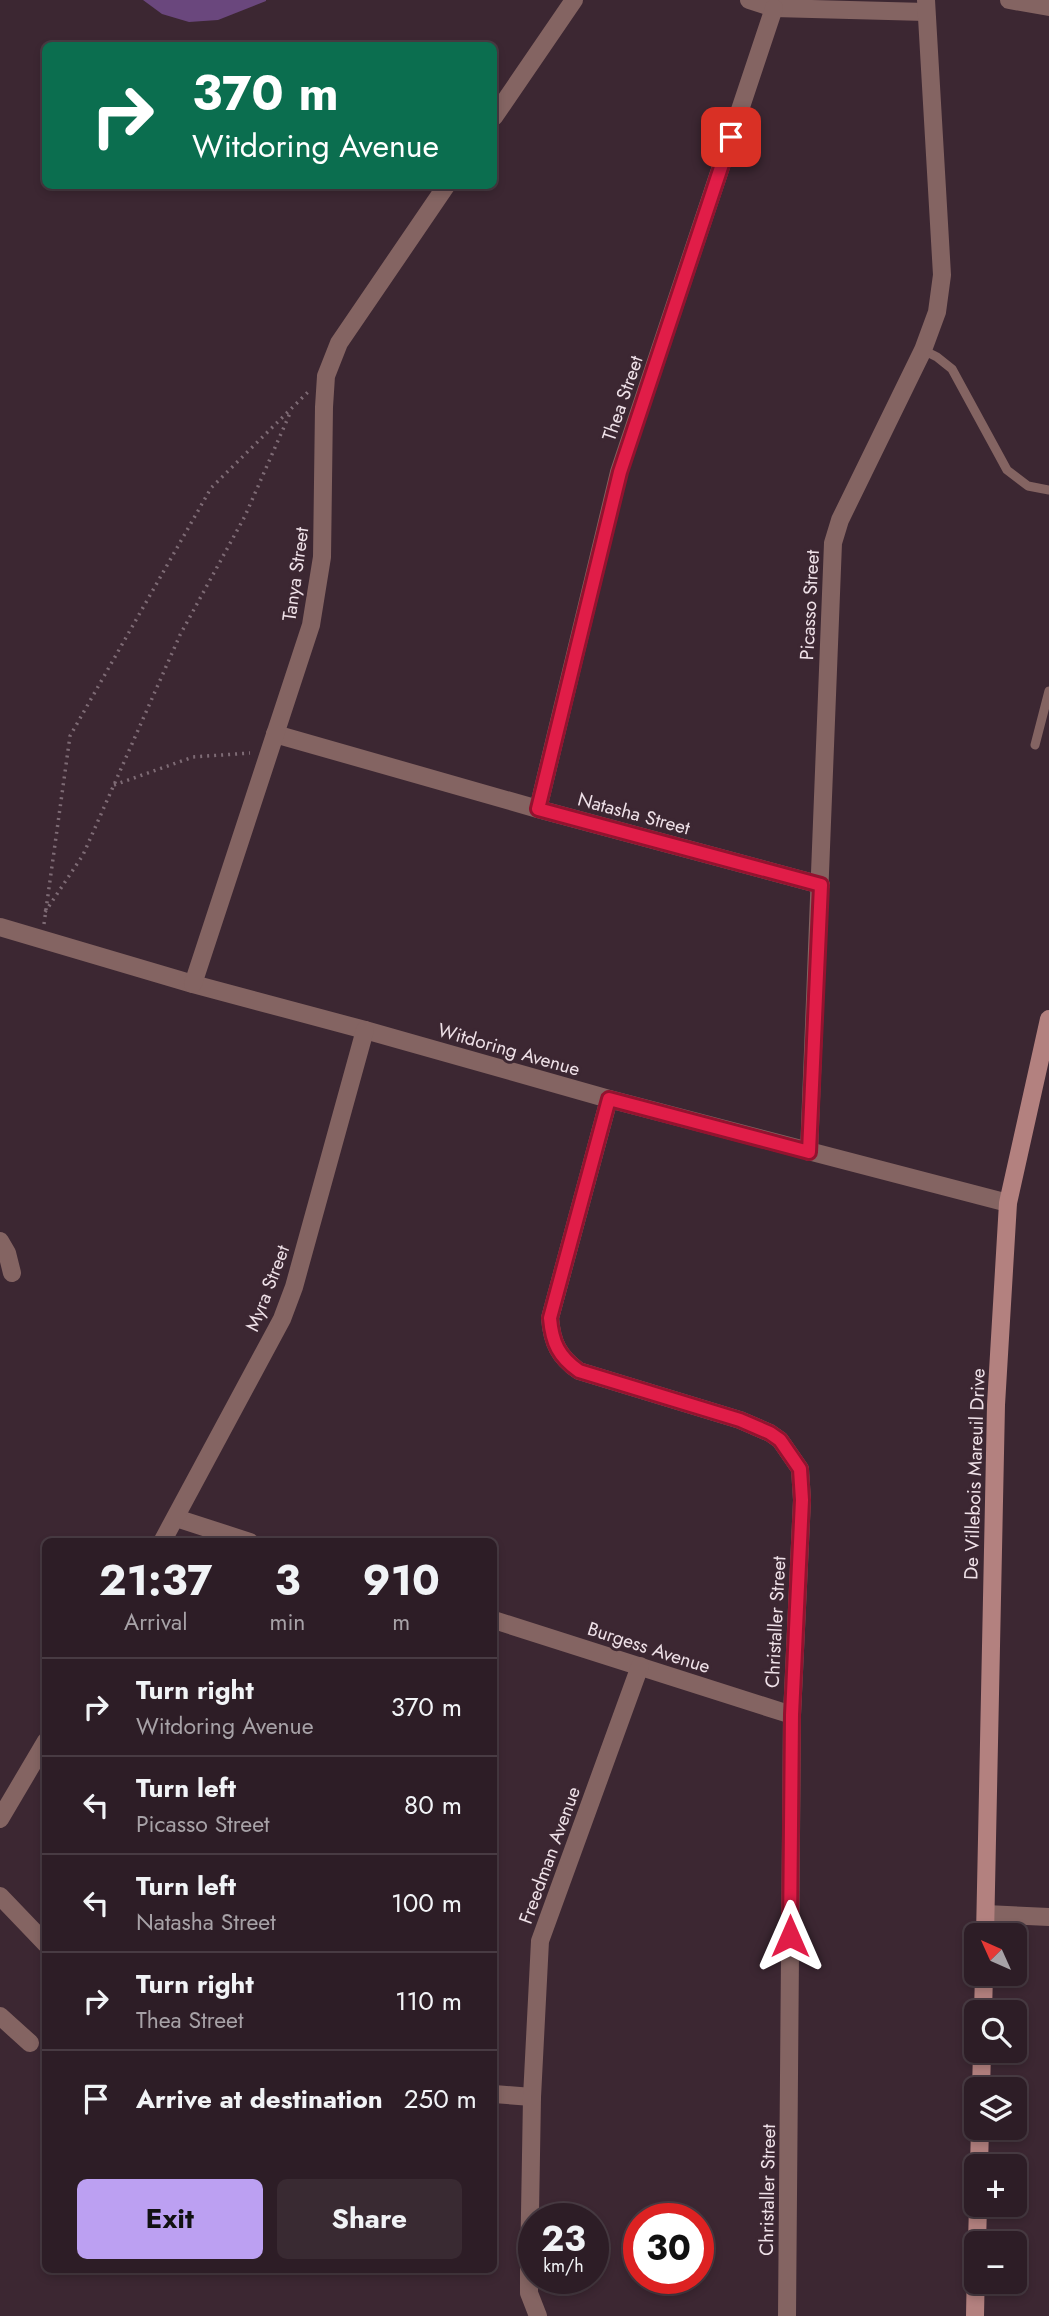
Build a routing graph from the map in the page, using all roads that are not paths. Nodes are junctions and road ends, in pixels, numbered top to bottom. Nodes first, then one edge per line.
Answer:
1 (574, 0) edge
2 (749, 0) edge
3 (1009, 0) edge
4 (926, 6) edge
5 (774, 8) junction
6 (1049, 8) edge
7 (497, 113) edge
8 (444, 189) edge
9 (923, 350) junction
10 (1049, 490) edge
11 (1049, 691) edge
12 (275, 734) junction
13 (1034, 745) dead end
14 (538, 809) junction
15 (821, 885) junction
16 (0, 927) edge
17 (193, 985) junction
18 (1049, 1019) edge
19 (365, 1030) junction
20 (609, 1099) junction
21 (809, 1152) junction
22 (1008, 1203) junction
23 (0, 1241) edge
24 (12, 1273) dead end
25 (176, 1518) junction
26 (164, 1538) edge
27 (238, 1538) edge
28 (497, 1621) edge
29 (640, 1666) junction
30 (792, 1715) junction
31 (42, 1748) edge
32 (0, 1819) edge
33 (0, 1896) edge
34 (986, 1914) junction
35 (1049, 1917) edge
36 (986, 1923) edge
37 (42, 1940) edge
38 (0, 2016) edge
39 (30, 2043) dead end
40 (497, 2094) edge
41 (532, 2096) junction
42 (975, 2294) edge
43 (538, 2316) edge
44 (787, 2316) edge
45 (975, 2316) edge

1 - 7 street
2 - 5 street
3 - 6 street
4 - 5 street
4 - 9 street, Picasso Street
5 - 14 street, Thea Street
8 - 12 street, Tanya Street
9 - 10 lane
9 - 15 street, Picasso Street
11 - 13 lane
12 - 14 street, Natasha Street
12 - 17 street, Tanya Street
14 - 15 street, Natasha Street
15 - 21 street, Picasso Street
16 - 17 street, Witdoring Avenue
17 - 19 street, Witdoring Avenue
18 - 22 main road, De Villebois Mareuil Drive
19 - 20 street, Witdoring Avenue
19 - 25 street, Myra Street
20 - 21 street, Witdoring Avenue
20 - 30 street, Christaller Street
21 - 22 street, Witdoring Avenue
22 - 34 main road, De Villebois Mareuil Drive
23 - 24 street
25 - 26 street, Myra Street
25 - 27 street
28 - 29 street, Burgess Avenue
29 - 30 street, Burgess Avenue
29 - 41 street, Freedman Avenue
30 - 44 street, Christaller Street
31 - 32 street
33 - 37 street
34 - 35 street
34 - 36 main road, De Villebois Mareuil Drive
38 - 39 street
40 - 41 street
41 - 43 street, Freedman Avenue
42 - 45 main road

